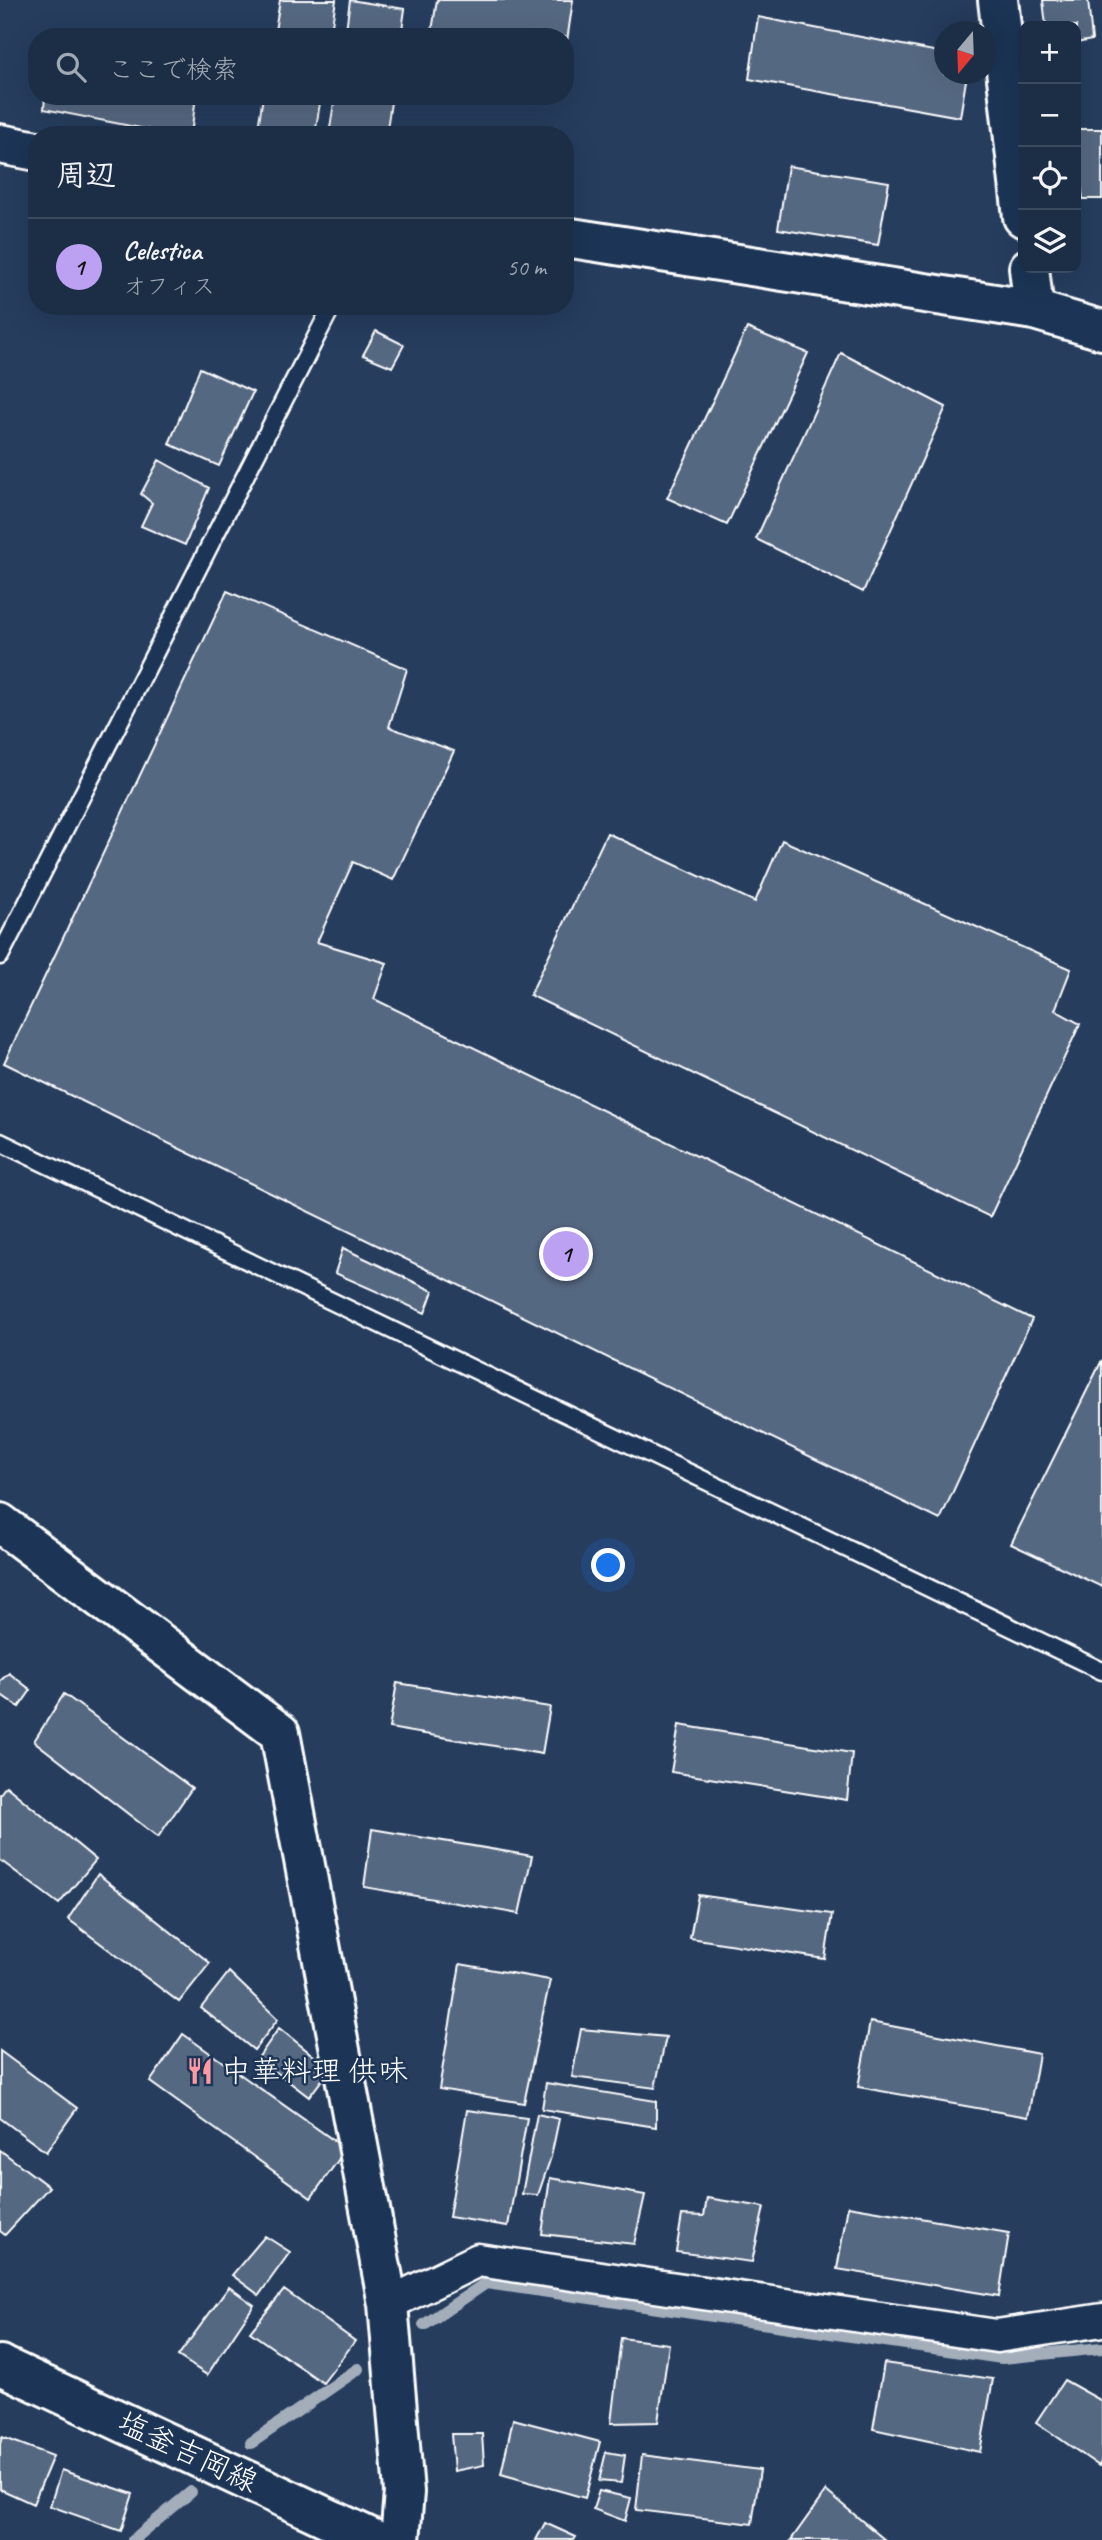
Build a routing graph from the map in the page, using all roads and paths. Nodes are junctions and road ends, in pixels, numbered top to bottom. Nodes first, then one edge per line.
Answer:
1 (998, 0) edge
2 (0, 145) edge
3 (28, 149) edge
4 (1022, 210) edge
5 (574, 238) edge
6 (1030, 273) edge
7 (1034, 310) junction
8 (327, 315) edge
9 (1102, 330) edge
10 (0, 956) edge
11 (0, 1142) edge
12 (0, 1522) edge
13 (1102, 1671) edge
14 (388, 2304) junction
15 (1102, 2320) edge
16 (0, 2365) edge
17 (375, 2540) edge
18 (400, 2540) edge

1 - 4 street
2 - 3 street
5 - 7 street
6 - 7 street
7 - 9 street
8 - 10 lane
11 - 13 lane
12 - 14 street
14 - 15 street
14 - 18 street
16 - 17 street, 塩釜吉岡線

